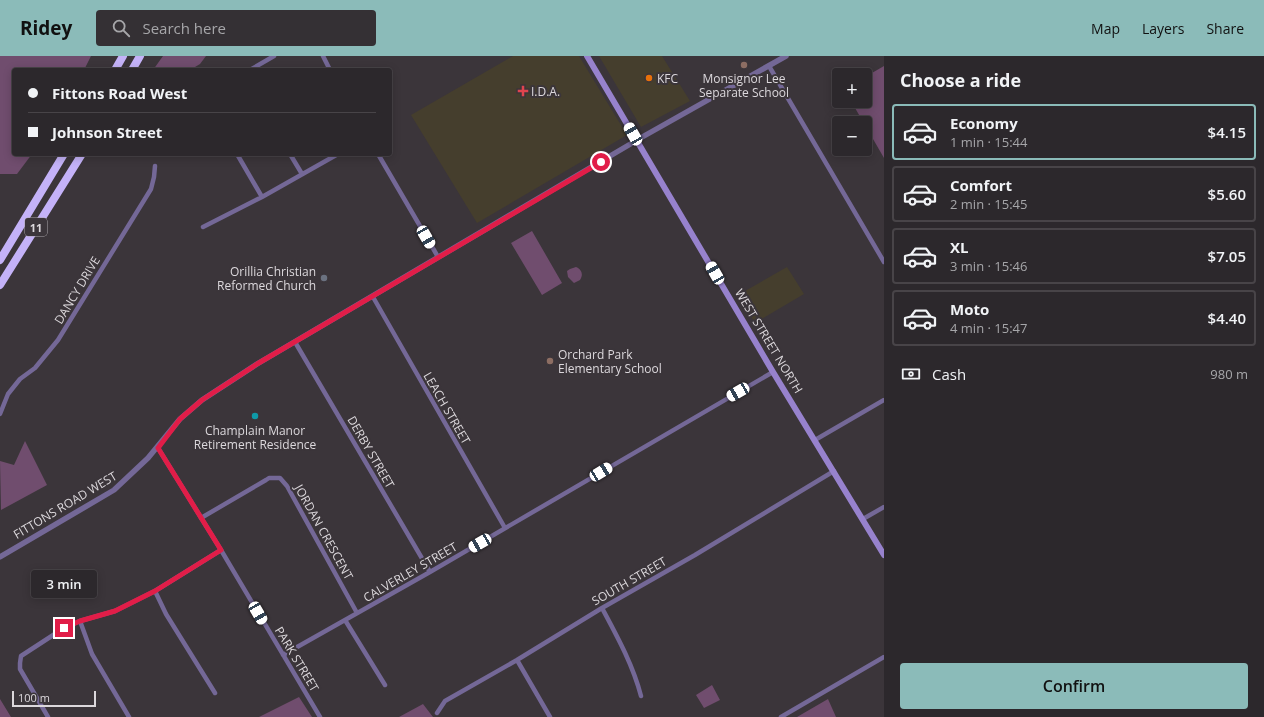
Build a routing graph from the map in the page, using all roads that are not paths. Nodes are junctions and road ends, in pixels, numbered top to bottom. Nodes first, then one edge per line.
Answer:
1 (123, 56) edge
2 (140, 56) edge
3 (274, 56) edge
4 (323, 56) edge
5 (587, 56) edge
6 (786, 56) edge
7 (769, 66) junction
8 (116, 68) edge
9 (133, 68) edge
10 (253, 68) edge
11 (329, 68) edge
12 (637, 141) junction
13 (63, 156) edge
14 (81, 156) edge
15 (238, 156) edge
16 (291, 156) edge
17 (334, 156) edge
18 (379, 156) edge
19 (155, 166) dead end
20 (302, 174) junction
21 (262, 197) junction
22 (203, 227) dead end
23 (438, 258) junction
24 (0, 260) edge
25 (884, 262) edge
26 (0, 285) edge
27 (373, 297) junction
28 (295, 342) junction
29 (773, 372) junction
30 (884, 400) edge
31 (0, 414) edge
32 (815, 440) junction
33 (158, 448) junction
34 (834, 471) junction
35 (884, 507) edge
36 (201, 518) junction
37 (863, 519) junction
38 (505, 528) junction
39 (221, 550) junction
40 (884, 555) edge
41 (0, 557) edge
42 (430, 572) junction
43 (155, 591) junction
44 (602, 608) junction
45 (357, 614) junction
46 (345, 620) junction
47 (80, 621) junction
48 (283, 655) junction
49 (884, 657) edge
50 (517, 660) junction
51 (385, 685) dead end
52 (215, 693) dead end
53 (641, 696) dead end
54 (436, 713) dead end
55 (48, 717) edge
56 (129, 717) edge
57 (320, 717) edge
58 (550, 717) edge
59 (781, 717) edge

1 - 8 highway
2 - 9 highway
3 - 10 street
4 - 11 street
5 - 12 main road, WEST STREET NORTH
6 - 7 street, FITTONS ROAD WEST
7 - 12 street, FITTONS ROAD WEST
7 - 25 street
12 - 23 street, FITTONS ROAD WEST
12 - 29 main road, WEST STREET NORTH
13 - 24 highway, 11
14 - 26 highway, 11
15 - 21 street
16 - 20 street
17 - 20 street
18 - 23 street
19 - 31 street, DANCY DRIVE
20 - 21 street
21 - 22 street
23 - 27 street, FITTONS ROAD WEST
27 - 28 street, FITTONS ROAD WEST
27 - 38 street, LEACH STREET
28 - 33 street, FITTONS ROAD WEST
28 - 42 street, DERBY STREET
29 - 32 main road, WEST STREET NORTH
29 - 38 street, CALVERLEY STREET
30 - 32 street
32 - 34 main road, WEST STREET NORTH
33 - 36 street, PARK STREET
33 - 41 street, FITTONS ROAD WEST
34 - 37 main road, WEST STREET NORTH
34 - 44 street, SOUTH STREET
35 - 37 street
36 - 39 street, PARK STREET
36 - 45 street, JORDAN CRESCENT
37 - 40 main road, WEST STREET NORTH
38 - 42 street, CALVERLEY STREET
39 - 43 street
39 - 48 street, PARK STREET
42 - 45 street, CALVERLEY STREET
43 - 47 street
43 - 52 street
44 - 50 street, SOUTH STREET
44 - 53 street
45 - 46 street, CALVERLEY STREET
46 - 48 street, CALVERLEY STREET
46 - 51 street
47 - 55 street
47 - 56 street
48 - 57 street, PARK STREET
49 - 59 street
50 - 54 street, SOUTH STREET
50 - 58 street

